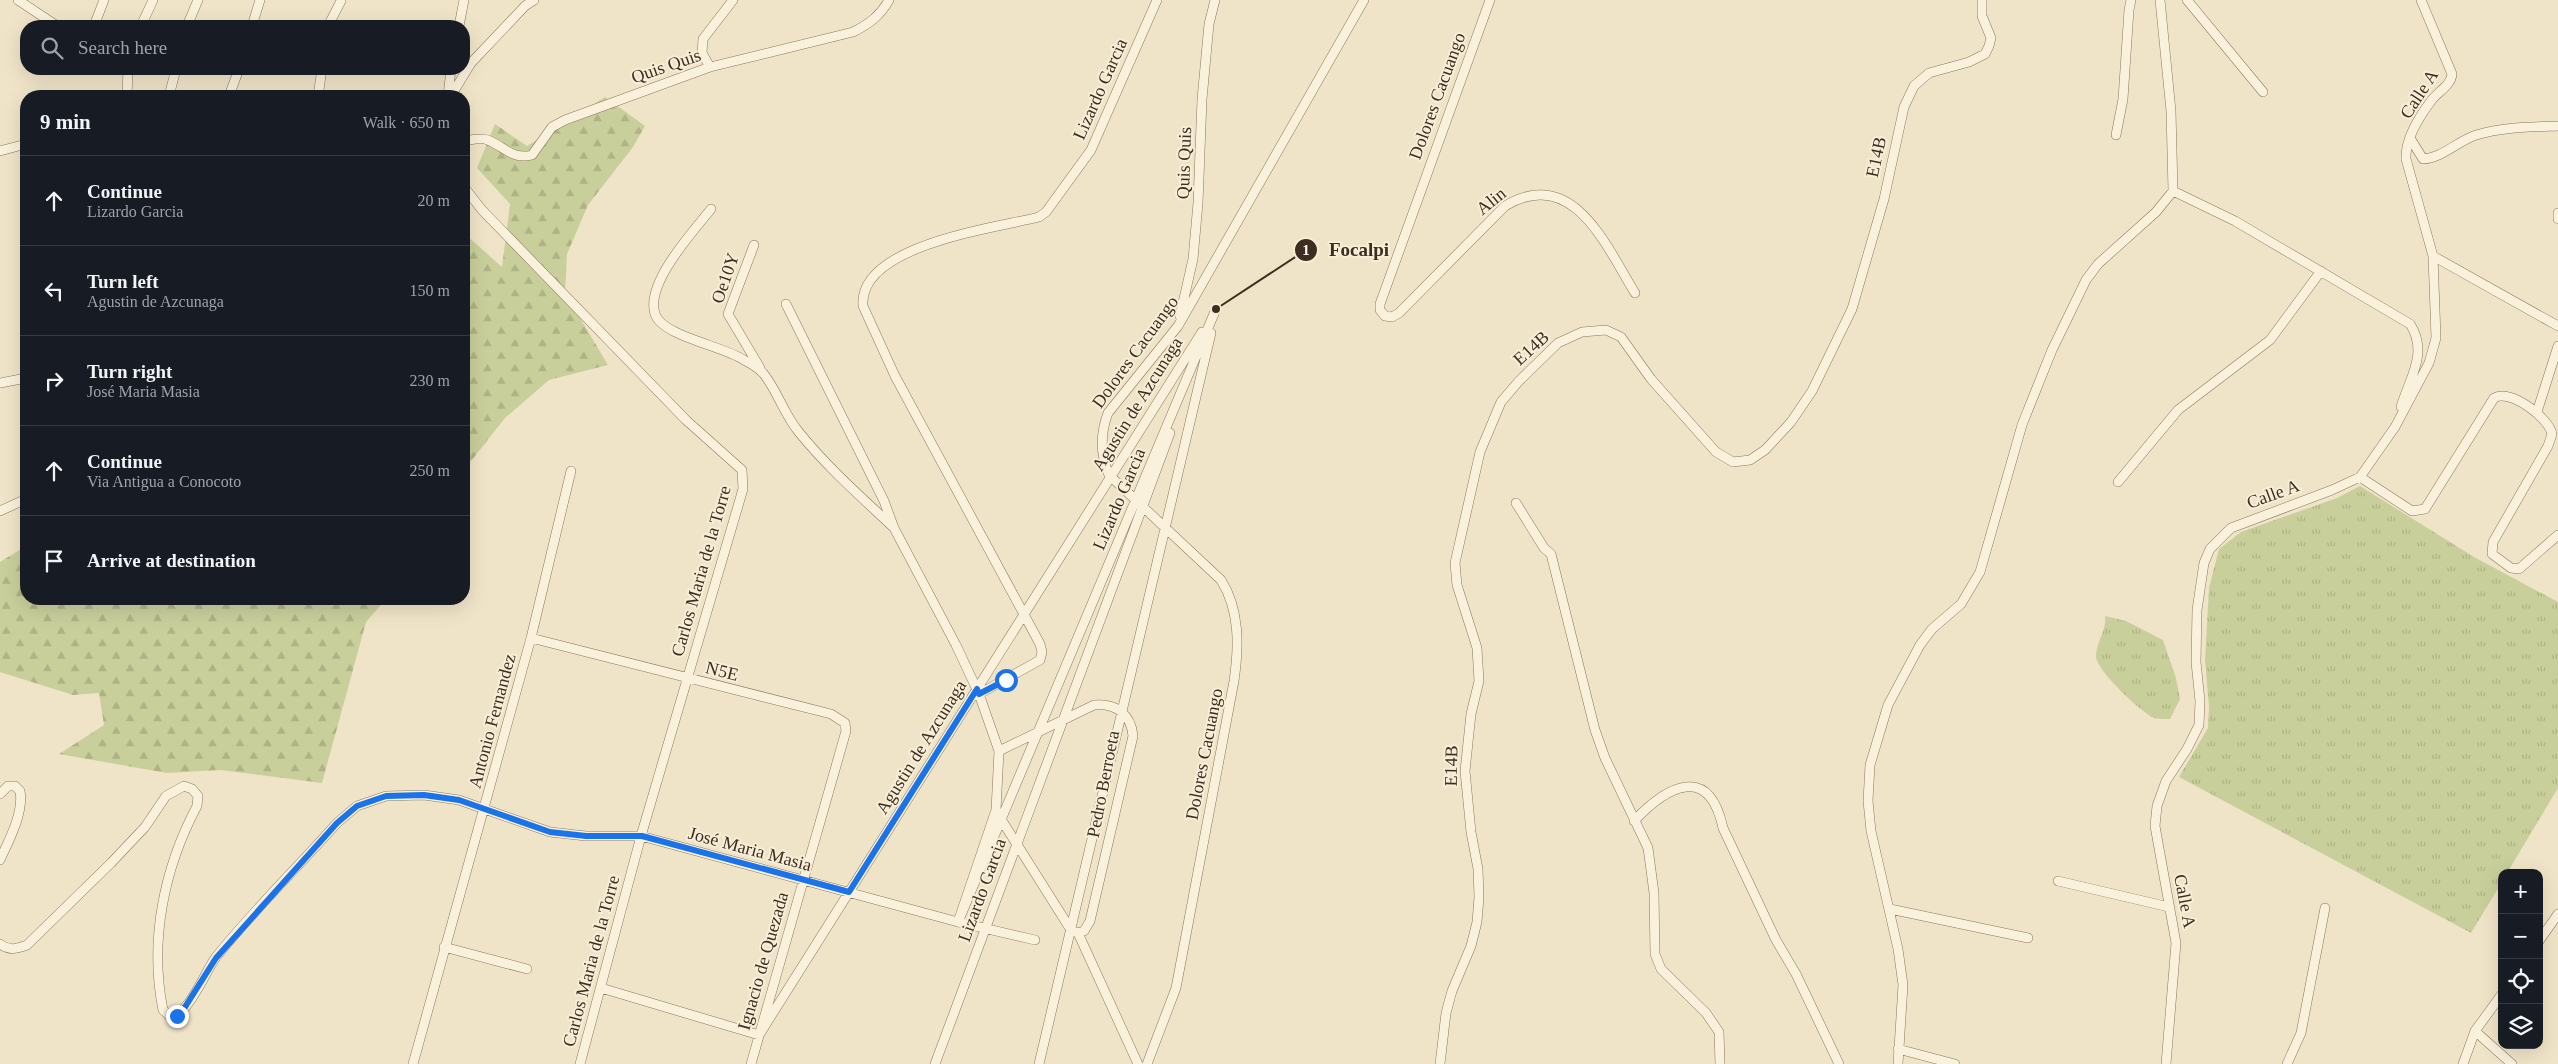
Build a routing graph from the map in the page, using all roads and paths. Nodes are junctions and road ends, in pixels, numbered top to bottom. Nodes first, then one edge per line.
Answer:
1 (18, 0) edge
2 (104, 0) edge
3 (153, 0) edge
4 (198, 0) edge
5 (260, 0) edge
6 (464, 0) edge
7 (534, 0) edge
8 (733, 0) edge
9 (889, 0) edge
10 (1157, 0) edge
11 (1215, 0) edge
12 (1364, 0) edge
13 (1490, 0) edge
14 (1982, 0) edge
15 (2131, 0) edge
16 (2160, 0) edge
17 (2186, 0) edge
18 (2421, 0) edge
19 (341, 1) edge
20 (48, 20) edge
21 (96, 20) edge
22 (144, 20) edge
23 (190, 20) edge
24 (254, 20) edge
25 (331, 20) edge
26 (460, 20) edge
27 (470, 64) edge
28 (710, 67) junction
29 (128, 75) edge
30 (174, 75) edge
31 (236, 75) edge
32 (321, 75) edge
33 (451, 75) edge
34 (463, 75) edge
35 (127, 90) edge
36 (171, 90) edge
37 (231, 90) edge
38 (319, 90) edge
39 (449, 90) edge
40 (453, 90) edge
41 (2263, 92) dead end
42 (2558, 126) edge
43 (2116, 134) dead end
44 (2410, 138) junction
45 (470, 140) edge
46 (20, 146) edge
47 (0, 151) edge
48 (2173, 191) junction
49 (470, 195) edge
50 (711, 210) dead end
51 (2558, 213) edge
52 (2558, 219) edge
53 (754, 245) dead end
54 (2433, 256) junction
55 (2321, 271) junction
56 (1636, 292) dead end
57 (786, 304) dead end
58 (1216, 309) junction
59 (1385, 316) joint
60 (1178, 326) junction
61 (2558, 326) edge
62 (2558, 346) edge
63 (762, 372) junction
64 (20, 379) edge
65 (0, 383) edge
66 (2537, 412) junction
67 (2395, 427) junction
68 (571, 472) dead end
69 (1111, 476) junction
70 (2360, 478) junction
71 (2118, 482) dead end
72 (20, 502) edge
73 (1139, 503) junction
74 (1516, 503) dead end
75 (0, 510) edge
76 (894, 528) junction
77 (1165, 528) junction
78 (2558, 535) edge
79 (1024, 614) junction
80 (531, 638) junction
81 (687, 679) junction
82 (978, 692) junction
83 (1122, 711) junction
84 (1063, 720) junction
85 (844, 723) joint
86 (1038, 732) junction
87 (999, 751) junction
88 (0, 794) edge
89 (485, 809) junction
90 (996, 810) junction
91 (1001, 820) junction
92 (1634, 821) junction
93 (642, 836) junction
94 (1017, 844) junction
95 (0, 860) edge
96 (802, 879) junction
97 (2058, 881) dead end
98 (849, 892) junction
99 (2169, 907) junction
100 (2325, 908) dead end
101 (1890, 910) junction
102 (2557, 917) edge
103 (958, 922) junction
104 (986, 928) junction
105 (1074, 932) junction
106 (2543, 936) edge
107 (2028, 938) dead end
108 (1035, 940) dead end
109 (0, 944) edge
110 (444, 947) junction
111 (527, 969) dead end
112 (601, 988) junction
113 (2498, 999) edge
114 (2475, 1031) junction
115 (759, 1035) junction
116 (1898, 1049) junction
117 (413, 1064) edge
118 (580, 1064) edge
119 (751, 1064) edge
120 (935, 1064) edge
121 (1039, 1064) edge
122 (1138, 1064) edge
123 (1147, 1064) edge
124 (1440, 1064) edge
125 (1720, 1064) edge
126 (1839, 1064) edge
127 (1898, 1064) edge
128 (1955, 1064) edge
129 (2166, 1064) edge
130 (2287, 1064) edge
131 (2463, 1064) edge
132 (2512, 1064) edge

1 - 20 street
2 - 21 street
3 - 22 street
4 - 23 street
5 - 24 street
6 - 26 street
7 - 27 street
8 - 28 street
9 - 28 street, Quis Quis
10 - 79 street, Lizardo Garcia
11 - 60 street, Quis Quis
12 - 60 street, Dolores Cacuango
13 - 59 street, Dolores Cacuango
14 - 124 street, E14B
15 - 43 street
16 - 48 street
17 - 41 street
18 - 44 street, Calle A
19 - 25 street
28 - 45 street, Quis Quis
29 - 35 street
30 - 36 street
31 - 37 street
32 - 38 street
33 - 39 street
34 - 40 street
42 - 44 street
44 - 54 street, Calle A
46 - 47 street
48 - 55 street
48 - 101 street
49 - 81 street, Carlos Maria de la Torre
50 - 63 street
51 - 52 street
53 - 63 street, Oe10Y
54 - 61 street
54 - 67 street, Calle A
55 - 67 street
55 - 71 street
56 - 59 street, Alin
57 - 76 street, Lizardo Garcia
58 - 69 street, Agustin de Azcunaga
58 - 73 street, Lizardo Garcia
58 - 77 street, Agustin de Azcunaga
60 - 69 street, Dolores Cacuango
62 - 66 street
63 - 76 street
64 - 65 street
66 - 70 street
66 - 78 street
67 - 70 street, Calle A
68 - 80 street, Antonio Fernandez
69 - 73 street, Dolores Cacuango
69 - 79 street, Agustin de Azcunaga
70 - 99 street, Calle A
72 - 75 street
73 - 77 street, Dolores Cacuango
73 - 84 street, Lizardo Garcia
73 - 86 street, Lizardo Garcia
74 - 92 street
76 - 82 street, Lizardo Garcia
77 - 83 street, Agustin de Azcunaga
77 - 123 street, Dolores Cacuango
79 - 82 street, Agustin de Azcunaga
79 - 82 street, Lizardo Garcia
80 - 81 street, N5E
80 - 89 street, Antonio Fernandez
81 - 85 street, N5E
81 - 93 street, Carlos Maria de la Torre
82 - 87 street, Lizardo Garcia
82 - 98 street, Agustin de Azcunaga
83 - 84 street, Pedro Berroeta
83 - 105 street, Agustin de Azcunaga
83 - 105 street, Pedro Berroeta
84 - 86 street, Pedro Berroeta
84 - 94 street, Lizardo Garcia
85 - 96 street, Ignacio de Quezada
86 - 87 street, Pedro Berroeta
86 - 91 street, Lizardo Garcia
87 - 90 street, Lizardo Garcia
88 - 95 street
89 - 93 street, José Maria Masia
89 - 109 street, José Maria Masia
89 - 110 street, Antonio Fernandez
90 - 91 street
90 - 103 street, Lizardo Garcia
91 - 94 street
91 - 103 street, Lizardo Garcia
92 - 125 street
92 - 126 street
93 - 96 street, José Maria Masia
93 - 112 street, Carlos Maria de la Torre
94 - 104 street, Lizardo Garcia
94 - 105 street
96 - 98 street, José Maria Masia
96 - 115 street, Ignacio de Quezada
97 - 99 street
98 - 103 street, José Maria Masia
98 - 115 street, Agustin de Azcunaga
99 - 129 street, Calle A
100 - 130 street
101 - 107 street
101 - 116 street
102 - 106 street
103 - 104 street, José Maria Masia
104 - 108 street, José Maria Masia
104 - 120 street, Lizardo Garcia
105 - 121 street, Agustin de Azcunaga
105 - 122 street
110 - 111 street
110 - 117 street, Antonio Fernandez
112 - 115 street
112 - 118 street, Carlos Maria de la Torre
113 - 114 street
114 - 131 street
114 - 132 street
115 - 119 street, Ignacio de Quezada
116 - 127 street
116 - 128 street

